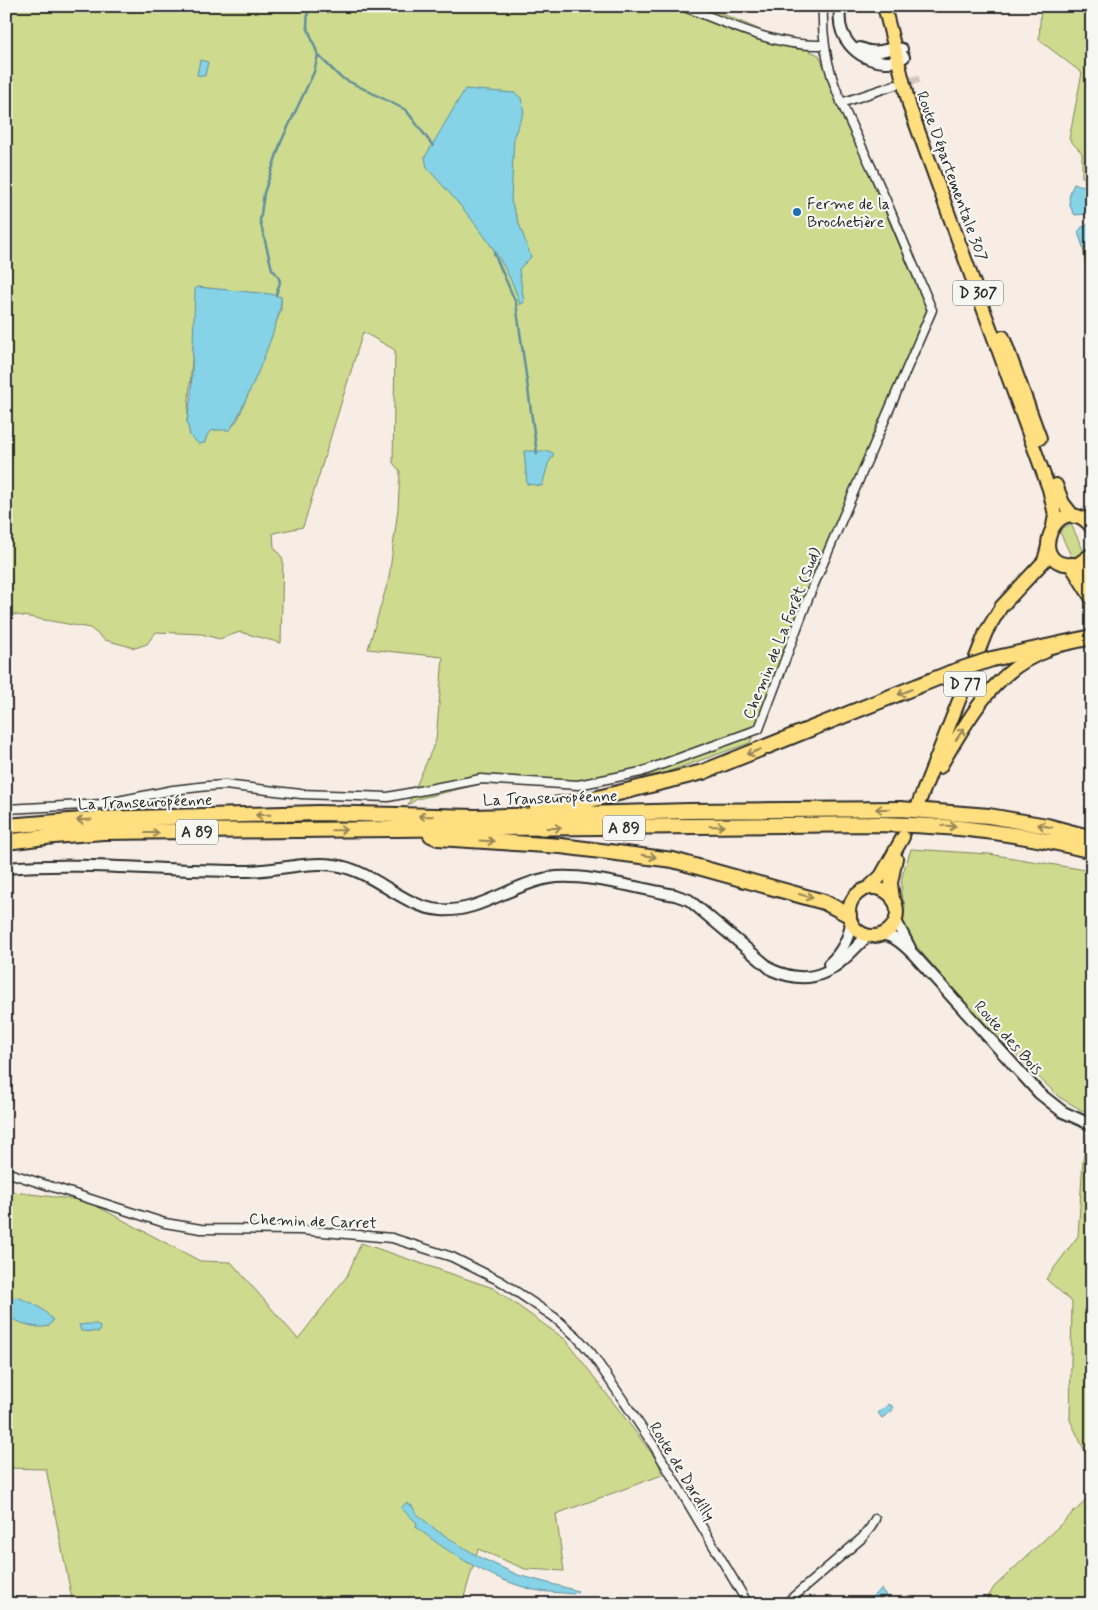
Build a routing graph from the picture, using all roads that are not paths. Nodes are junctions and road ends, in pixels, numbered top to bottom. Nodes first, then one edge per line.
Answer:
1 (682, 6) edge
2 (823, 6) edge
3 (840, 6) edge
4 (884, 6) edge
5 (891, 6) edge
6 (823, 45) junction
7 (899, 54) junction
8 (894, 85) tunnel mouth
9 (840, 103) junction
10 (1074, 517) junction
11 (1053, 526) junction
12 (1091, 526) edge
13 (1048, 546) junction
14 (1090, 556) edge
15 (1068, 564) junction
16 (1092, 577) edge
17 (1021, 586) junction
18 (1092, 597) edge
19 (1088, 640) edge
20 (6, 809) edge
21 (475, 817) junction
22 (6, 826) edge
23 (418, 829) junction
24 (1092, 838) edge
25 (6, 842) edge
26 (1092, 852) edge
27 (6, 868) edge
28 (867, 889) junction
29 (893, 900) junction
30 (850, 918) junction
31 (895, 919) junction
32 (873, 935) junction
33 (914, 955) junction
34 (796, 977) junction
35 (1092, 1125) edge
36 (6, 1172) edge
37 (592, 1354) joint
38 (875, 1519) dead end
39 (748, 1604) edge
40 (785, 1604) edge

1 - 6 street
2 - 6 street
3 - 7 street
4 - 7 main road, Route Départementale 307 / D 307
5 - 7 main road, Route Départementale 307 / D 307
6 - 9 street
7 - 10 main road, Route Départementale 307 / D 307
7 - 11 main road, Route Départementale 307 / D 307
8 - 9 street
9 - 20 street, Chemin de La Forêt (Sud)
10 - 11 main road
10 - 12 main road
11 - 13 main road, Route Départementale 307
13 - 15 main road
13 - 17 main road, D 77
14 - 15 main road
14 - 16 highway
15 - 17 main road, D 77
15 - 18 highway
17 -> 19 main road, D 77
19 -> 21 highway, bridge
21 -> 22 highway, La Transeuropéenne / A 89
24 -> 21 highway, La Transeuropéenne / A 89
25 -> 23 highway, La Transeuropéenne / A 89
23 -> 26 highway, La Transeuropéenne / A 89
23 -> 30 highway
27 - 34 street
28 - 29 main road
28 - 29 main road
28 - 30 main road
29 - 31 main road
30 - 32 main road
30 - 34 street
31 - 32 main road
31 - 33 street, Route des Bois
32 - 33 street, Route des Bois
32 - 34 street
33 - 35 street, Route des Bois
36 - 37 street, Chemin de Carret
37 - 39 street, Route de Dardilly
38 - 40 street

